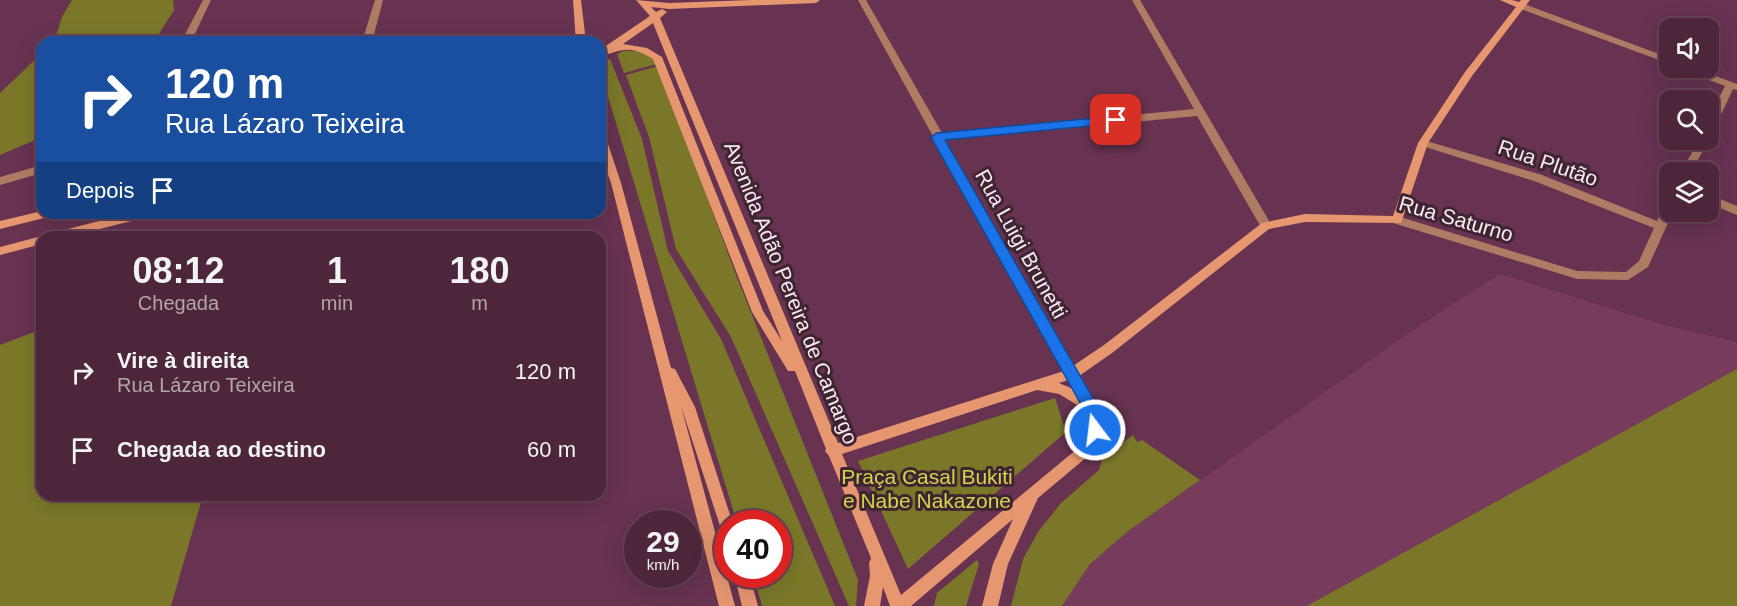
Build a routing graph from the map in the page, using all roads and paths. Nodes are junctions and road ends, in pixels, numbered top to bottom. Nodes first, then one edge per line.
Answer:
1 (207, 0) edge
2 (379, 0) edge
3 (577, 0) edge
4 (640, 0) edge
5 (816, 0) edge
6 (862, 0) edge
7 (1136, 0) edge
8 (1504, 0) edge
9 (752, 1) edge
10 (1524, 3) edge
11 (669, 6) junction
12 (655, 17) junction
13 (189, 36) edge
14 (369, 36) edge
15 (580, 36) edge
16 (611, 48) junction
17 (606, 51) edge
18 (1659, 58) edge
19 (1713, 78) edge
20 (1734, 86) edge
21 (1201, 112) junction
22 (1719, 113) edge
23 (937, 137) junction
24 (1423, 143) junction
25 (606, 156) edge
26 (36, 171) edge
27 (0, 181) edge
28 (1719, 203) edge
29 (1737, 211) edge
30 (36, 216) edge
31 (123, 219) edge
32 (1397, 220) junction
33 (1661, 222) edge
34 (0, 225) edge
35 (1266, 226) junction
36 (1659, 226) junction
37 (76, 231) edge
38 (36, 242) edge
39 (0, 251) edge
40 (659, 348) junction
41 (1071, 374) junction
42 (1031, 386) junction
43 (812, 401) junction
44 (1095, 416) junction
45 (832, 451) junction
46 (1033, 494) junction
47 (721, 510) edge
48 (872, 544) junction
49 (745, 588) edge
50 (727, 606) edge
51 (750, 606) edge
52 (872, 606) edge
53 (898, 606) edge
54 (990, 606) edge

1 - 13 street
2 - 14 street
3 - 15 main road
4 - 11 main road
4 - 12 main road, Avenida Adão Pereira de Camargo
5 - 9 main road
6 - 23 street, Rua Luigi Brunetti
7 - 21 street
8 - 10 main road
9 - 11 main road
10 - 18 street
10 - 24 main road
11 - 12 main road
12 - 16 main road
12 - 43 main road, Avenida Adão Pereira de Camargo
16 - 17 main road
16 - 43 main road
19 - 20 street
20 - 22 street
21 - 23 street
21 - 35 street
23 - 41 street, Rua Luigi Brunetti
24 - 32 main road
24 - 36 street, Rua Plutão
25 - 40 main road
26 - 27 street
28 - 29 street
30 - 34 main road
31 - 37 main road
32 - 35 main road, Rua Saturno
32 - 36 street, Rua Saturno
33 - 36 street
35 - 41 main road, Rua Saturno
38 - 39 main road
40 - 47 main road
40 - 50 main road
41 - 42 main road
41 - 44 main road, Rua Luigi Brunetti
42 - 44 main road
42 - 45 main road
43 - 45 main road, Avenida Adão Pereira de Camargo
44 - 46 main road
45 - 48 main road, Avenida Adão Pereira de Camargo
46 - 53 main road
46 - 54 main road
48 - 52 main road
48 - 53 main road, Avenida Adão Pereira de Camargo
49 - 51 main road

